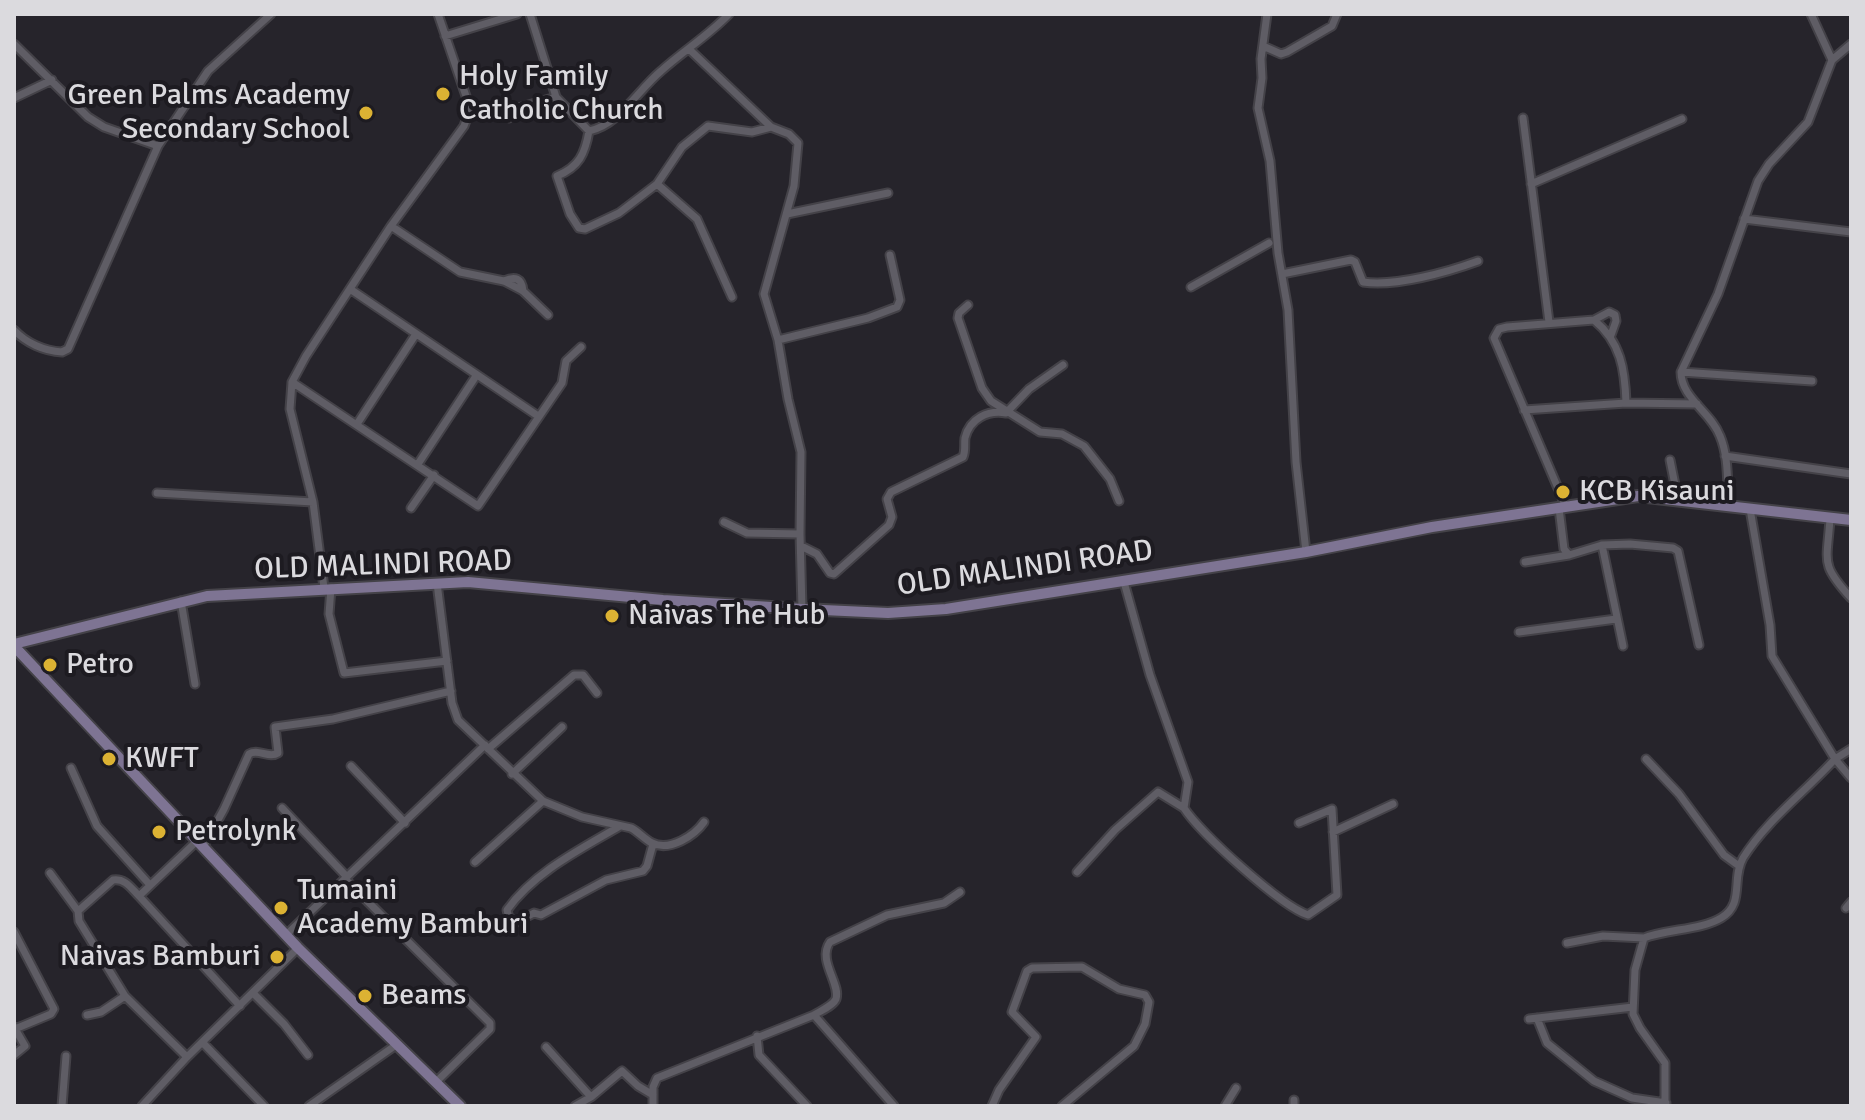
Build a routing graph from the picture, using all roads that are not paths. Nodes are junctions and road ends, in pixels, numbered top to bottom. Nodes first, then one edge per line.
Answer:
1 (271, 14) edge
2 (438, 14) edge
3 (517, 14) edge
4 (530, 14) edge
5 (1267, 14) edge
6 (1337, 14) edge
7 (1811, 14) edge
8 (725, 16) edge
9 (445, 36) junction
10 (14, 44) edge
11 (1851, 44) edge
12 (1263, 46) junction
13 (689, 49) junction
14 (1832, 60) junction
15 (52, 80) junction
16 (556, 97) junction
17 (14, 98) edge
18 (509, 118) dead end
19 (1523, 118) dead end
20 (1682, 119) dead end
21 (771, 127) junction
22 (589, 131) junction
23 (158, 146) junction
24 (657, 184) junction
25 (1531, 184) junction
26 (888, 193) dead end
27 (787, 214) junction
28 (1744, 219) junction
29 (391, 226) junction
30 (1851, 232) edge
31 (1269, 243) dead end
32 (890, 255) dead end
33 (1478, 261) dead end
34 (1282, 274) junction
35 (1191, 287) dead end
36 (350, 289) junction
37 (732, 297) dead end
38 (968, 305) dead end
39 (548, 315) dead end
40 (1594, 320) junction
41 (1549, 322) junction
42 (14, 330) edge
43 (416, 334) junction
44 (1611, 335) junction
45 (778, 340) junction
46 (581, 347) dead end
47 (1063, 365) dead end
48 (1681, 372) junction
49 (476, 376) junction
50 (1812, 381) dead end
51 (292, 382) junction
52 (1626, 403) junction
53 (1697, 404) junction
54 (1524, 410) junction
55 (1006, 413) junction
56 (538, 416) junction
57 (357, 424) junction
58 (1725, 456) junction
59 (1670, 460) dead end
60 (418, 464) junction
61 (1851, 474) edge
62 (434, 475) junction
63 (157, 493) dead end
64 (1678, 500) junction
65 (1119, 501) dead end
66 (313, 502) junction
67 (478, 506) junction
68 (1729, 506) junction
69 (1563, 507) junction
70 (411, 508) dead end
71 (1750, 509) junction
72 (472, 514) dead end
73 (1830, 519) junction
74 (1851, 520) edge
75 (724, 522) dead end
76 (800, 534) junction
77 (1602, 545) junction
78 (801, 546) junction
79 (1306, 552) junction
80 (1569, 555) junction
81 (1525, 562) dead end
82 (1124, 582) junction
83 (437, 583) junction
84 (327, 588) junction
85 (1851, 598) edge
86 (181, 601) junction
87 (802, 609) junction
88 (1616, 619) junction
89 (1519, 632) dead end
90 (14, 645) edge
91 (1699, 645) dead end
92 (1623, 646) dead end
93 (447, 661) junction
94 (195, 684) dead end
95 (451, 691) junction
96 (597, 693) dead end
97 (562, 727) dead end
98 (487, 747) junction
99 (1851, 749) edge
100 (1646, 759) dead end
101 (1835, 759) junction
102 (351, 766) dead end
103 (71, 768) dead end
104 (512, 774) junction
105 (1851, 778) edge
106 (543, 801) junction
107 (1393, 804) dead end
108 (282, 808) dead end
109 (1184, 808) junction
110 (704, 822) dead end
111 (405, 823) junction
112 (1299, 823) dead end
113 (620, 826) junction
114 (1333, 832) junction
115 (200, 844) junction
116 (653, 844) junction
117 (475, 862) dead end
118 (1739, 866) junction
119 (1077, 872) dead end
120 (50, 873) dead end
121 (346, 878) junction
122 (150, 885) junction
123 (960, 892) dead end
124 (139, 896) junction
125 (78, 911) junction
126 (14, 932) edge
127 (286, 935) junction
128 (1644, 938) junction
129 (1567, 943) dead end
130 (298, 948) junction
131 (253, 993) junction
132 (125, 996) junction
133 (240, 1006) junction
134 (1633, 1007) junction
135 (87, 1015) dead end
136 (814, 1015) junction
137 (15, 1028) edge
138 (757, 1036) junction
139 (203, 1043) junction
140 (396, 1045) junction
141 (546, 1047) dead end
142 (14, 1055) edge
143 (308, 1055) dead end
144 (66, 1056) dead end
145 (187, 1057) junction
146 (436, 1082) junction
147 (1236, 1088) dead end
148 (653, 1095) junction
149 (591, 1097) junction
150 (1666, 1104) edge
151 (62, 1106) edge
152 (142, 1106) edge
153 (264, 1106) edge
154 (309, 1106) edge
155 (460, 1106) edge
156 (575, 1106) edge
157 (653, 1106) edge
158 (807, 1106) edge
159 (894, 1106) edge
160 (992, 1106) edge
161 (1062, 1106) edge
162 (1225, 1106) edge

1 - 23 street
2 - 9 street
3 - 9 street
4 - 16 street
5 - 12 street
6 - 12 street
7 - 14 street
8 - 13 street
9 - 29 street
10 - 15 street
11 - 14 street
12 - 34 street
13 - 21 street
13 - 22 street
14 - 28 street
15 - 17 street
15 - 23 street
16 - 18 street
16 - 22 street
19 - 25 street
20 - 25 street
21 - 24 street
21 - 27 street
22 - 24 street
23 - 42 street
24 - 37 street
25 - 41 street
26 - 27 street
27 - 45 street
28 - 30 street
28 - 48 street
29 - 36 street
29 - 39 street
31 - 35 street
32 - 45 street
33 - 34 street
34 - 79 street
36 - 43 street
36 - 51 street
38 - 55 street
40 - 41 street
40 - 44 street
40 - 44 street
41 - 54 street
43 - 49 street
43 - 57 street
44 - 52 street
45 - 76 street
46 - 56 street
47 - 55 street
48 - 50 street
48 - 53 street
49 - 56 street
49 - 60 street
51 - 57 street
51 - 66 street
52 - 53 street
52 - 54 street
53 - 58 street
54 - 69 street
55 - 65 street
55 - 78 street
56 - 67 street
57 - 60 street
58 - 61 street
58 - 68 street
59 - 64 street
60 - 62 street
62 - 67 street
62 - 70 street
63 - 66 street
64 - 68 main road, OLD MALINDI ROAD
64 - 69 main road, OLD MALINDI ROAD
66 - 84 street
67 - 72 street
68 - 71 main road, OLD MALINDI ROAD
69 - 79 main road, OLD MALINDI ROAD
69 - 80 street
71 - 73 main road, OLD MALINDI ROAD
71 - 101 street
73 - 74 main road, OLD MALINDI ROAD
73 - 85 street
75 - 76 street
76 - 78 street
77 - 80 street
77 - 88 street
77 - 91 street
78 - 87 street
79 - 82 main road, OLD MALINDI ROAD
80 - 81 street
82 - 87 main road, OLD MALINDI ROAD
82 - 109 street
83 - 84 main road, OLD MALINDI ROAD
83 - 87 main road, OLD MALINDI ROAD
83 - 93 street
84 - 86 main road, OLD MALINDI ROAD
84 - 93 street
86 - 90 main road, OLD MALINDI ROAD
86 - 94 street
88 - 89 street
88 - 92 street
90 - 115 main road
93 - 95 street
95 - 98 street
95 - 115 street
96 - 98 street
97 - 104 street
98 - 104 street
98 - 111 street
99 - 101 street
100 - 118 street
101 - 105 street
101 - 118 street
102 - 111 street
103 - 122 street
104 - 106 street
106 - 113 street
106 - 117 street
107 - 114 street
108 - 121 street
109 - 114 street
109 - 119 street
110 - 116 street
111 - 121 street
112 - 114 street
113 - 116 street
113 - 116 street
115 - 122 street
115 - 127 main road
118 - 128 street
120 - 125 street
121 - 127 street
121 - 146 street
122 - 124 street
123 - 136 street
124 - 125 street
124 - 133 street
125 - 132 street
126 - 137 street
127 - 130 main road
128 - 129 street
128 - 134 street
130 - 131 street
130 - 140 main road
131 - 133 street
131 - 143 street
132 - 135 street
132 - 145 street
133 - 139 street
134 - 150 street
134 - 150 street
136 - 138 street
136 - 159 street
137 - 142 street
138 - 148 street
138 - 158 street
139 - 145 street
139 - 153 street
140 - 146 main road
140 - 154 street
141 - 149 street
144 - 151 street
145 - 152 street
146 - 155 main road
147 - 162 street
148 - 149 street
148 - 157 street
149 - 156 street
160 - 161 street

